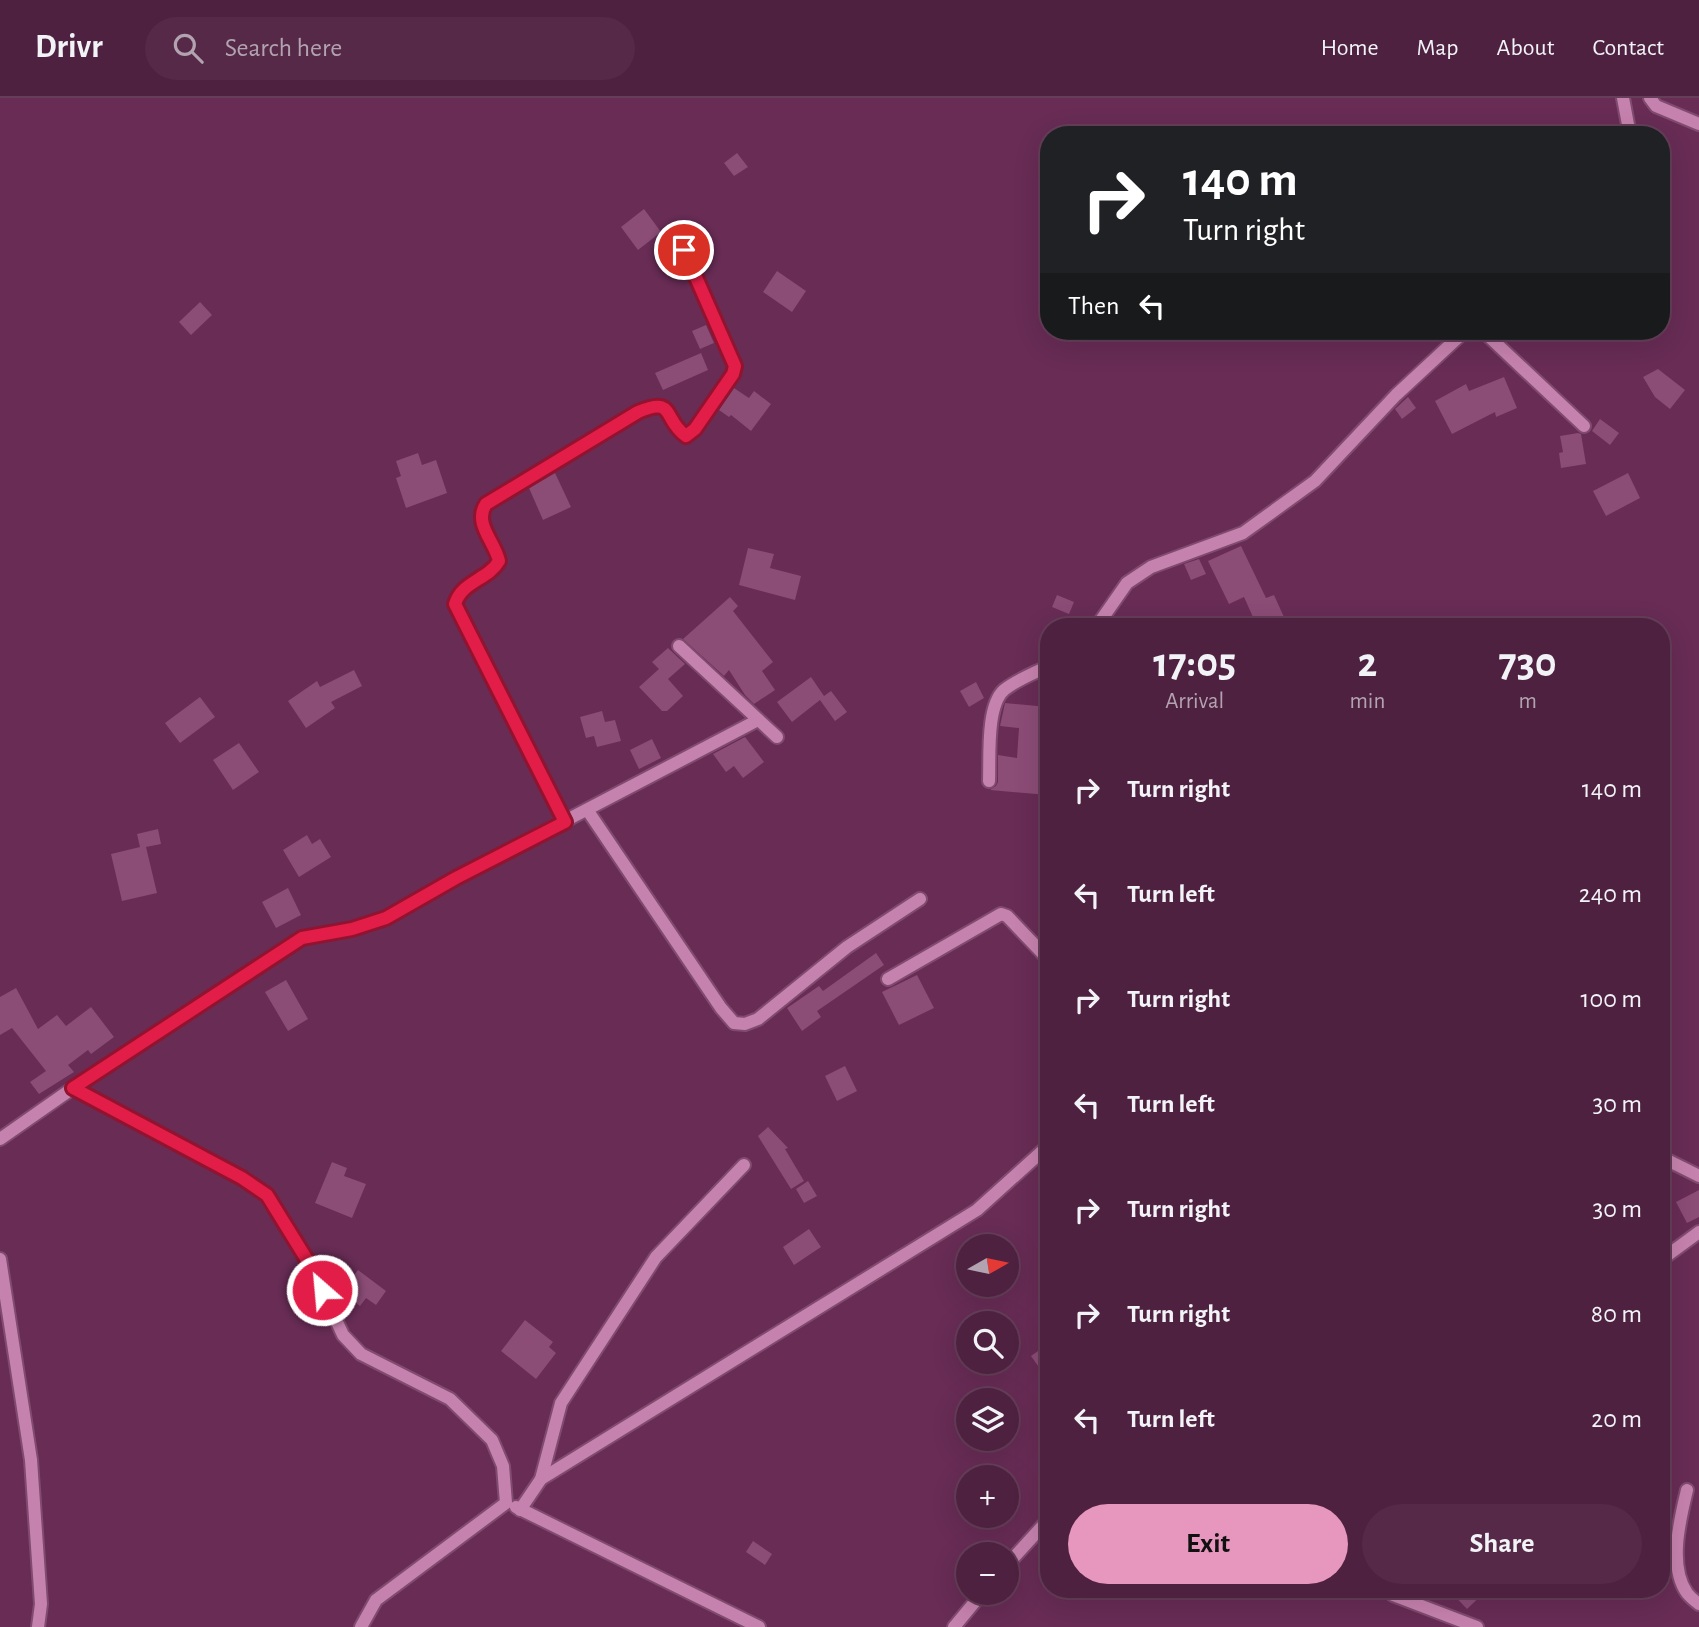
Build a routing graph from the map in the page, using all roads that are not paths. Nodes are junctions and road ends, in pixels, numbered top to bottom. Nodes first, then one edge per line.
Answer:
1 (1623, 98) edge
2 (1650, 98) edge
3 (1699, 124) edge
4 (1628, 126) edge
5 (684, 250) dead end
6 (1455, 340) edge
7 (1493, 340) edge
8 (1584, 426) dead end
9 (1103, 618) edge
10 (679, 646) dead end
11 (1040, 670) edge
12 (758, 720) junction
13 (777, 737) dead end
14 (989, 781) dead end
15 (588, 811) junction
16 (565, 822) junction
17 (920, 899) dead end
18 (1040, 951) edge
19 (888, 979) dead end
20 (73, 1088) junction
21 (0, 1139) edge
22 (1040, 1153) edge
23 (1670, 1162) edge
24 (744, 1165) dead end
25 (1699, 1176) edge
26 (1699, 1232) edge
27 (1670, 1254) edge
28 (0, 1259) edge
29 (541, 1479) junction
30 (1687, 1490) dead end
31 (506, 1503) junction
32 (520, 1510) junction
33 (1040, 1529) edge
34 (1019, 1552) edge
35 (1401, 1598) edge
36 (1699, 1604) edge
37 (972, 1605) edge
38 (38, 1627) edge
39 (361, 1627) edge
40 (759, 1627) edge
41 (954, 1627) edge
42 (1477, 1627) edge

1 - 4 street
2 - 3 street
5 - 16 street
6 - 9 street
7 - 8 street
10 - 12 street
11 - 14 street
12 - 13 street
12 - 15 street
15 - 16 street
15 - 17 street
16 - 20 street
18 - 19 street
20 - 21 street
20 - 31 street
22 - 29 street
23 - 25 street
24 - 29 street
26 - 27 street
28 - 38 street
29 - 32 street
30 - 36 street
31 - 32 street
31 - 39 street
32 - 40 street
33 - 34 street
35 - 42 street
37 - 41 street

